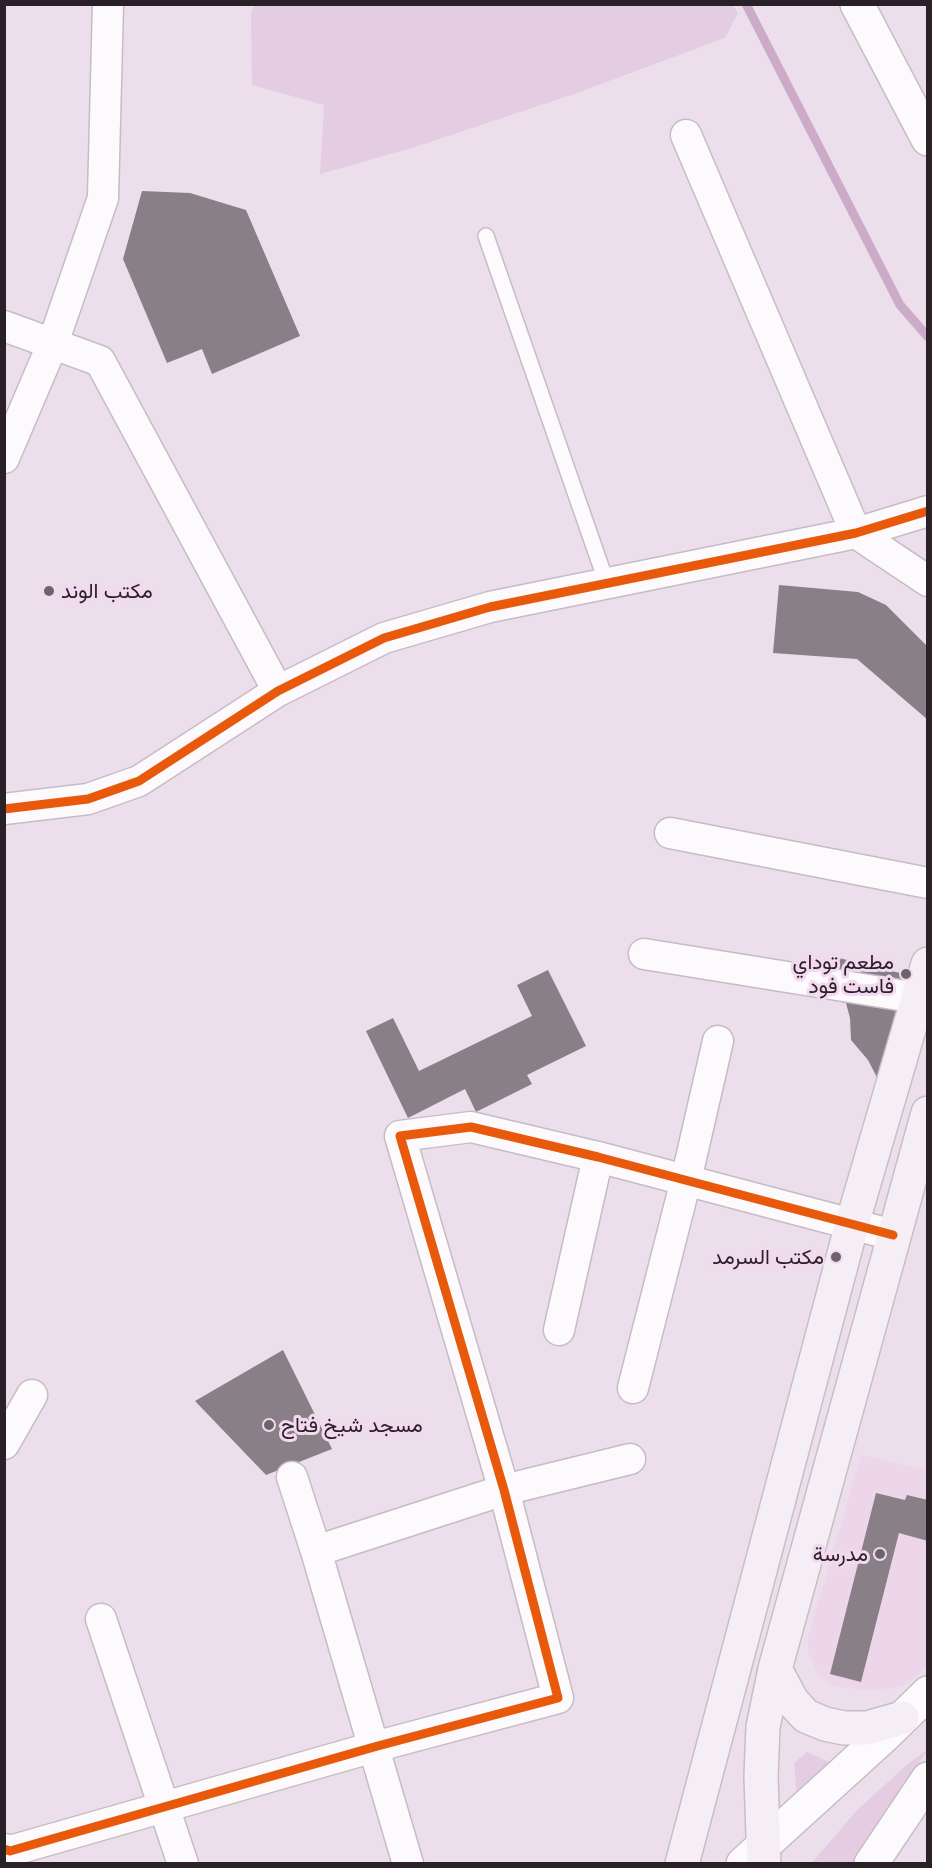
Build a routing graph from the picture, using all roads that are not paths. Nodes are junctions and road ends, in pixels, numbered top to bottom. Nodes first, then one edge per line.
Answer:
1 (108, 4) edge
2 (856, 4) edge
3 (687, 135) dead end
4 (927, 139) edge
5 (486, 236) dead end
6 (4, 326) edge
7 (53, 343) junction
8 (4, 458) edge
9 (927, 511) edge
10 (856, 533) junction
11 (927, 581) edge
12 (607, 584) junction
13 (278, 691) junction
14 (4, 809) edge
15 (670, 833) dead end
16 (927, 883) edge
17 (644, 954) dead end
18 (927, 964) edge
19 (918, 998) junction
20 (718, 1041) dead end
21 (927, 1113) edge
22 (598, 1157) junction
23 (686, 1180) junction
24 (852, 1224) junction
25 (893, 1235) junction
26 (559, 1330) dead end
27 (633, 1388) dead end
28 (32, 1395) dead end
29 (4, 1444) edge
30 (630, 1459) dead end
31 (292, 1477) dead end
32 (504, 1490) junction
33 (316, 1551) junction
34 (101, 1619) dead end
35 (775, 1669) junction
36 (927, 1693) edge
37 (902, 1718) junction
38 (374, 1747) junction
39 (927, 1779) edge
40 (164, 1807) junction
41 (4, 1849) edge
42 (756, 1858) edge
43 (183, 1863) edge
44 (408, 1863) edge
45 (681, 1863) edge
46 (871, 1863) edge

1 - 7 street
2 - 4 main road
3 - 10 street
5 - 12 lane
6 - 7 street
7 - 8 street
7 - 13 street
9 - 10 street
10 - 11 street
10 - 12 street
12 - 13 street
13 - 14 street
15 - 16 street
17 - 19 street
18 - 19 main road
19 - 24 main road
20 - 23 street
21 - 25 main road
22 - 23 street
22 - 26 street
22 - 32 street
23 - 24 street
23 - 27 street
24 - 25 street
24 - 45 main road
25 - 35 main road
28 - 29 street
30 - 32 street
31 - 33 street
32 - 33 street
32 - 38 street
33 - 38 street
34 - 40 street
35 - 37 main road
35 - 42 main road
36 - 37 main road
37 - 42 main road
38 - 40 street
38 - 44 street
39 - 46 main road
40 - 41 street
40 - 43 street

